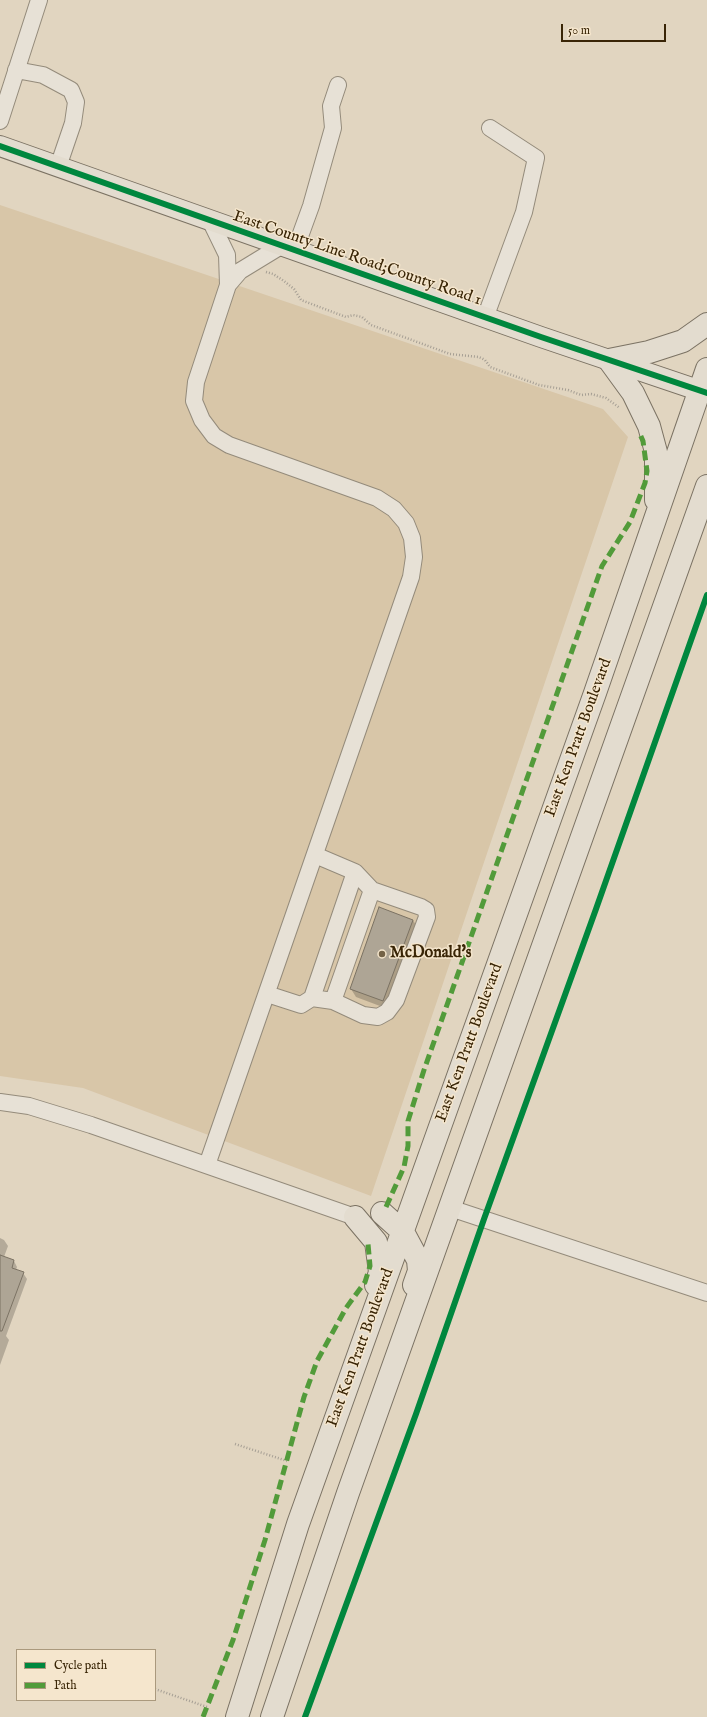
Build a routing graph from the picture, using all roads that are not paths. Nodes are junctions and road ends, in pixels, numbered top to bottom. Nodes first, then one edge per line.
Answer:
1 (39, 0) edge
2 (16, 70) junction
3 (338, 86) dead end
4 (0, 121) edge
5 (490, 128) dead end
6 (0, 146) edge
7 (58, 167) junction
8 (210, 220) junction
9 (288, 248) junction
10 (228, 285) junction
11 (485, 318) junction
12 (707, 324) edge
13 (609, 360) junction
14 (707, 369) edge
15 (703, 392) edge
16 (707, 486) edge
17 (653, 527) junction
18 (315, 855) junction
19 (355, 872) junction
20 (372, 890) junction
21 (267, 994) junction
22 (312, 998) junction
23 (333, 1000) junction
24 (457, 1081) junction
25 (0, 1102) edge
26 (207, 1165) junction
27 (450, 1208) junction
28 (382, 1213) junction
29 (355, 1217) junction
30 (403, 1232) junction
31 (707, 1293) edge
32 (344, 1397) junction
33 (309, 1607) junction
34 (237, 1717) edge
35 (272, 1717) edge

1 - 2 street
2 - 4 street
2 - 7 street
3 - 9 street
5 - 11 street
6 - 7 main road, East County Line Road;County Road 1
7 - 8 main road, East County Line Road;County Road 1
8 - 9 main road, East County Line Road;County Road 1
8 - 10 street
9 - 10 street
9 - 11 main road, East County Line Road;County Road 1
10 - 18 street
11 - 13 main road, East County Line Road;County Road 1
12 - 13 highway
13 - 15 main road, East County Line Road;County Road 1
13 - 17 highway
14 - 15 highway, East Ken Pratt Boulevard
15 - 17 highway, East Ken Pratt Boulevard
16 - 27 highway
17 - 24 highway, East Ken Pratt Boulevard
18 - 19 street
18 - 21 street
19 - 20 street
19 - 22 street
20 - 23 street
20 - 23 street
21 - 22 street
21 - 26 street
22 - 23 street
24 - 28 highway
24 - 30 highway, East Ken Pratt Boulevard
25 - 26 street
26 - 29 street
27 - 31 street
27 - 33 highway
28 - 29 highway
28 - 30 highway
29 - 32 highway
30 - 32 highway, East Ken Pratt Boulevard
30 - 33 highway
32 - 34 highway, East Ken Pratt Boulevard
33 - 35 highway

